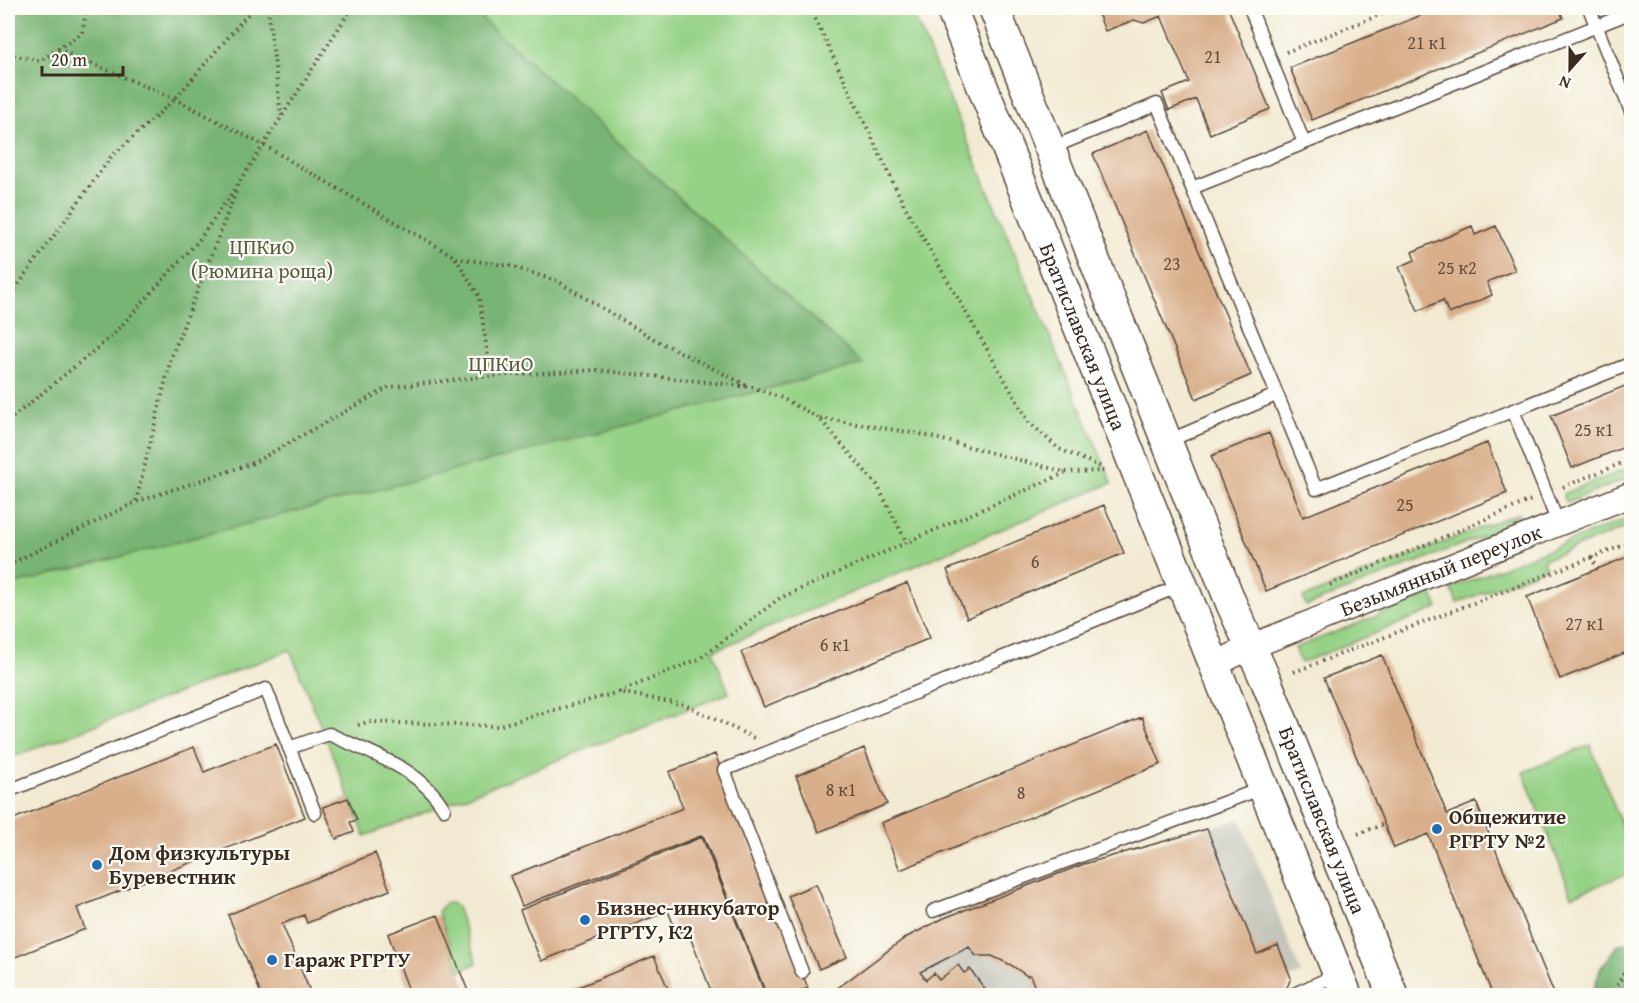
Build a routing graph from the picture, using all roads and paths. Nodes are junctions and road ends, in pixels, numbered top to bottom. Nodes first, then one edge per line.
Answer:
1 (87, 8) edge
2 (253, 8) edge
3 (268, 8) edge
4 (350, 8) edge
5 (810, 8) edge
6 (951, 8) edge
7 (994, 8) edge
8 (1250, 8) edge
9 (1397, 8) edge
10 (1589, 8) edge
11 (1632, 12) edge
12 (1597, 26) junction
13 (58, 49) junction
14 (8, 54) edge
15 (1270, 58) junction
16 (175, 99) junction
17 (1632, 114) edge
18 (281, 117) junction
19 (1304, 143) junction
20 (263, 145) junction
21 (1050, 148) junction
22 (239, 183) junction
23 (1192, 188) junction
24 (455, 258) junction
25 (8, 299) edge
26 (1632, 363) edge
27 (491, 376) junction
28 (752, 387) junction
29 (1276, 395) junction
30 (1513, 410) junction
31 (819, 417) junction
32 (8, 421) edge
33 (1168, 441) junction
34 (1632, 459) edge
35 (1065, 472) junction
36 (1546, 493) junction
37 (1632, 494) edge
38 (136, 502) junction
39 (1558, 523) junction
40 (1632, 542) edge
41 (906, 543) junction
42 (1592, 557) junction
43 (10, 564) edge
44 (1597, 569) dead end
45 (8, 573) edge
46 (1182, 585) junction
47 (1320, 589) dead end
48 (1250, 647) junction
49 (1214, 665) junction
50 (1267, 683) junction
51 (619, 692) junction
52 (328, 734) junction
53 (288, 748) junction
54 (776, 749) junction
55 (1263, 788) junction
56 (8, 791) edge
57 (444, 809) dead end
58 (315, 813) dead end
59 (1384, 824) dead end
60 (1358, 834) dead end
61 (933, 911) dead end
62 (1632, 957) edge
63 (802, 972) dead end
64 (1343, 985) edge
65 (1290, 996) edge
66 (1394, 996) edge
67 (1612, 996) edge

1 - 13 path
2 - 16 path
3 - 18 path
4 - 18 path
5 - 35 path
6 - 46 street, Братиславская улица
7 - 21 street, Братиславская улица
8 - 15 lane
9 - 15 path
10 - 12 lane
11 - 12 lane
12 - 17 lane
12 - 19 lane
13 - 14 path
13 - 16 path
15 - 19 lane
16 - 20 path
16 - 25 path
18 - 20 path
19 - 23 lane
20 - 22 path
20 - 24 path
21 - 23 lane
21 - 33 street, Братиславская улица
22 - 32 path
22 - 38 path
23 - 29 lane
24 - 27 path
24 - 28 path
26 - 30 lane
27 - 28 path
27 - 38 path
28 - 31 path
29 - 30 lane
29 - 33 lane
30 - 36 lane
31 - 35 path
31 - 41 path
33 - 48 street, Братиславская улица
34 - 36 path
35 - 41 path
36 - 39 lane
36 - 47 path
37 - 39 street, Безымянный переулок
38 - 43 path
39 - 48 street, Безымянный переулок
40 - 42 path
41 - 51 path
42 - 44 path
42 - 50 path
43 - 45 path
46 - 49 street, Братиславская улица
46 - 54 lane
48 - 49 street
48 - 50 street, Братиславская улица
49 - 55 street, Братиславская улица
50 - 66 street, Братиславская улица
51 - 52 path
51 - 54 path
52 - 53 lane
52 - 57 lane
53 - 56 lane
53 - 58 lane
54 - 63 lane
55 - 61 lane
55 - 64 street, Братиславская улица
59 - 60 path
62 - 67 path
64 - 65 lane

